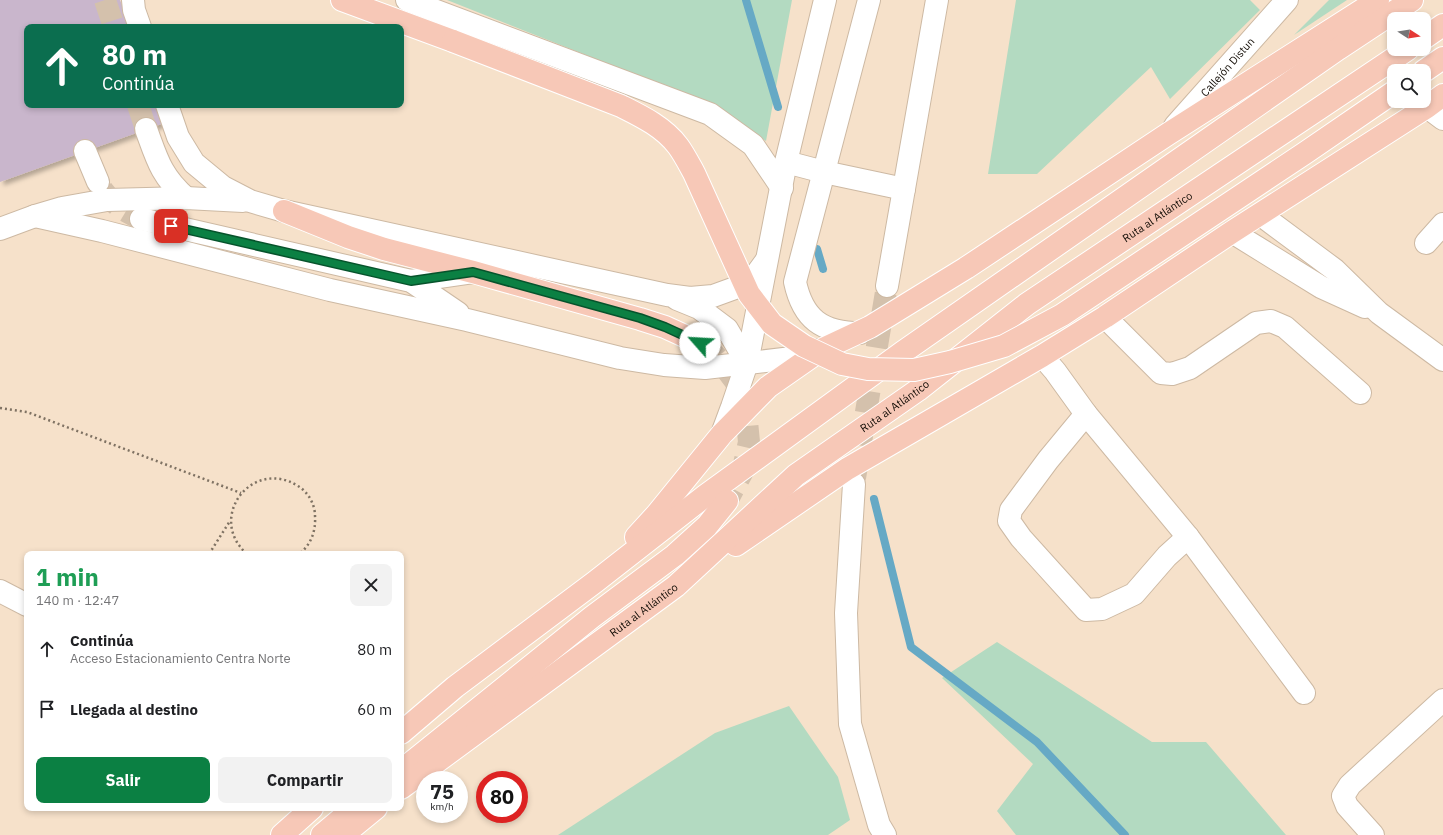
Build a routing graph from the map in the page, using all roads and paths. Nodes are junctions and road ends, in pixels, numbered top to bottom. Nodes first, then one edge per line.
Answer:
1 (133, 0) edge
2 (342, 0) edge
3 (407, 0) edge
4 (825, 0) edge
5 (869, 0) edge
6 (937, 0) edge
7 (1287, 0) edge
8 (1378, 0) edge
9 (1412, 0) edge
10 (139, 24) edge
11 (1443, 25) edge
12 (1431, 33) edge
13 (1398, 56) edge
14 (1443, 58) edge
15 (1431, 66) edge
16 (1387, 97) edge
17 (1438, 107) edge
18 (168, 108) edge
19 (146, 130) tunnel mouth
20 (1168, 134) junction
21 (85, 151) dead end
22 (786, 162) junction
23 (824, 172) junction
24 (98, 182) tunnel mouth
25 (782, 188) junction
26 (904, 189) junction
27 (186, 198) junction
28 (250, 201) junction
29 (284, 211) junction
30 (1261, 214) junction
31 (35, 216) junction
32 (141, 219) tunnel mouth
33 (1443, 224) edge
34 (0, 230) edge
35 (1232, 232) junction
36 (1426, 243) dead end
37 (766, 261) junction
38 (473, 272) junction
39 (411, 281) junction
40 (887, 286) tunnel mouth
41 (667, 294) junction
42 (1378, 313) junction
43 (1105, 317) junction
44 (467, 320) junction
45 (860, 333) junction
46 (700, 343) tunnel mouth
47 (821, 350) junction
48 (1042, 356) junction
49 (1443, 360) edge
50 (747, 363) junction
51 (1360, 393) dead end
52 (0, 408) edge
53 (1086, 414) junction
54 (722, 434) junction
55 (854, 484) tunnel mouth
56 (241, 493) junction
57 (727, 501) tunnel mouth
58 (231, 520) junction
59 (1188, 537) junction
60 (211, 551) edge
61 (244, 551) edge
62 (304, 551) edge
63 (595, 582) junction
64 (676, 586) junction
65 (0, 592) edge
66 (24, 604) edge
67 (1304, 693) dead end
68 (1443, 700) edge
69 (404, 730) edge
70 (404, 768) edge
71 (404, 786) edge
72 (309, 811) edge
73 (350, 811) edge
74 (372, 811) edge
75 (282, 835) edge
76 (322, 835) edge
77 (343, 835) edge
78 (885, 835) edge
79 (1373, 835) edge

1 - 10 street
2 - 16 highway, bridge
3 - 25 street
4 - 22 street
5 - 23 street
6 - 26 street
7 - 20 street, Callejón Distun
8 - 20 highway
9 - 63 highway
11 - 12 highway
13 - 64 highway, Ruta al Atlántico
14 - 15 highway
17 - 30 highway
18 - 28 street
19 - 27 street
20 - 45 highway
21 - 24 street
22 - 23 street
22 - 25 street
23 - 26 street
23 - 45 street
25 - 37 street
26 - 40 street
27 - 28 street
27 - 31 street
28 - 29 street
29 - 38 highway
29 - 41 street
30 - 35 highway
30 - 42 street
31 - 34 street
31 - 44 street
32 - 39 street
33 - 36 street
35 - 42 street
35 - 43 highway
37 - 41 street
37 - 50 street
38 - 39 street
38 - 46 highway
39 - 44 street
41 - 50 street
42 - 49 street
43 - 48 highway
43 - 51 street
44 - 50 street
45 - 47 highway
47 - 50 street
47 - 54 highway
48 - 53 street
48 - 64 highway
50 - 54 street
52 - 56 path
53 - 59 street
53 - 59 street
54 - 63 highway
55 - 78 street
56 - 58 path
56 - 62 path
57 - 70 highway
58 - 60 path
58 - 61 path
59 - 67 street
63 - 69 highway
64 - 71 highway, Ruta al Atlántico
65 - 66 street
68 - 79 street
72 - 75 highway
73 - 76 highway
74 - 77 highway

